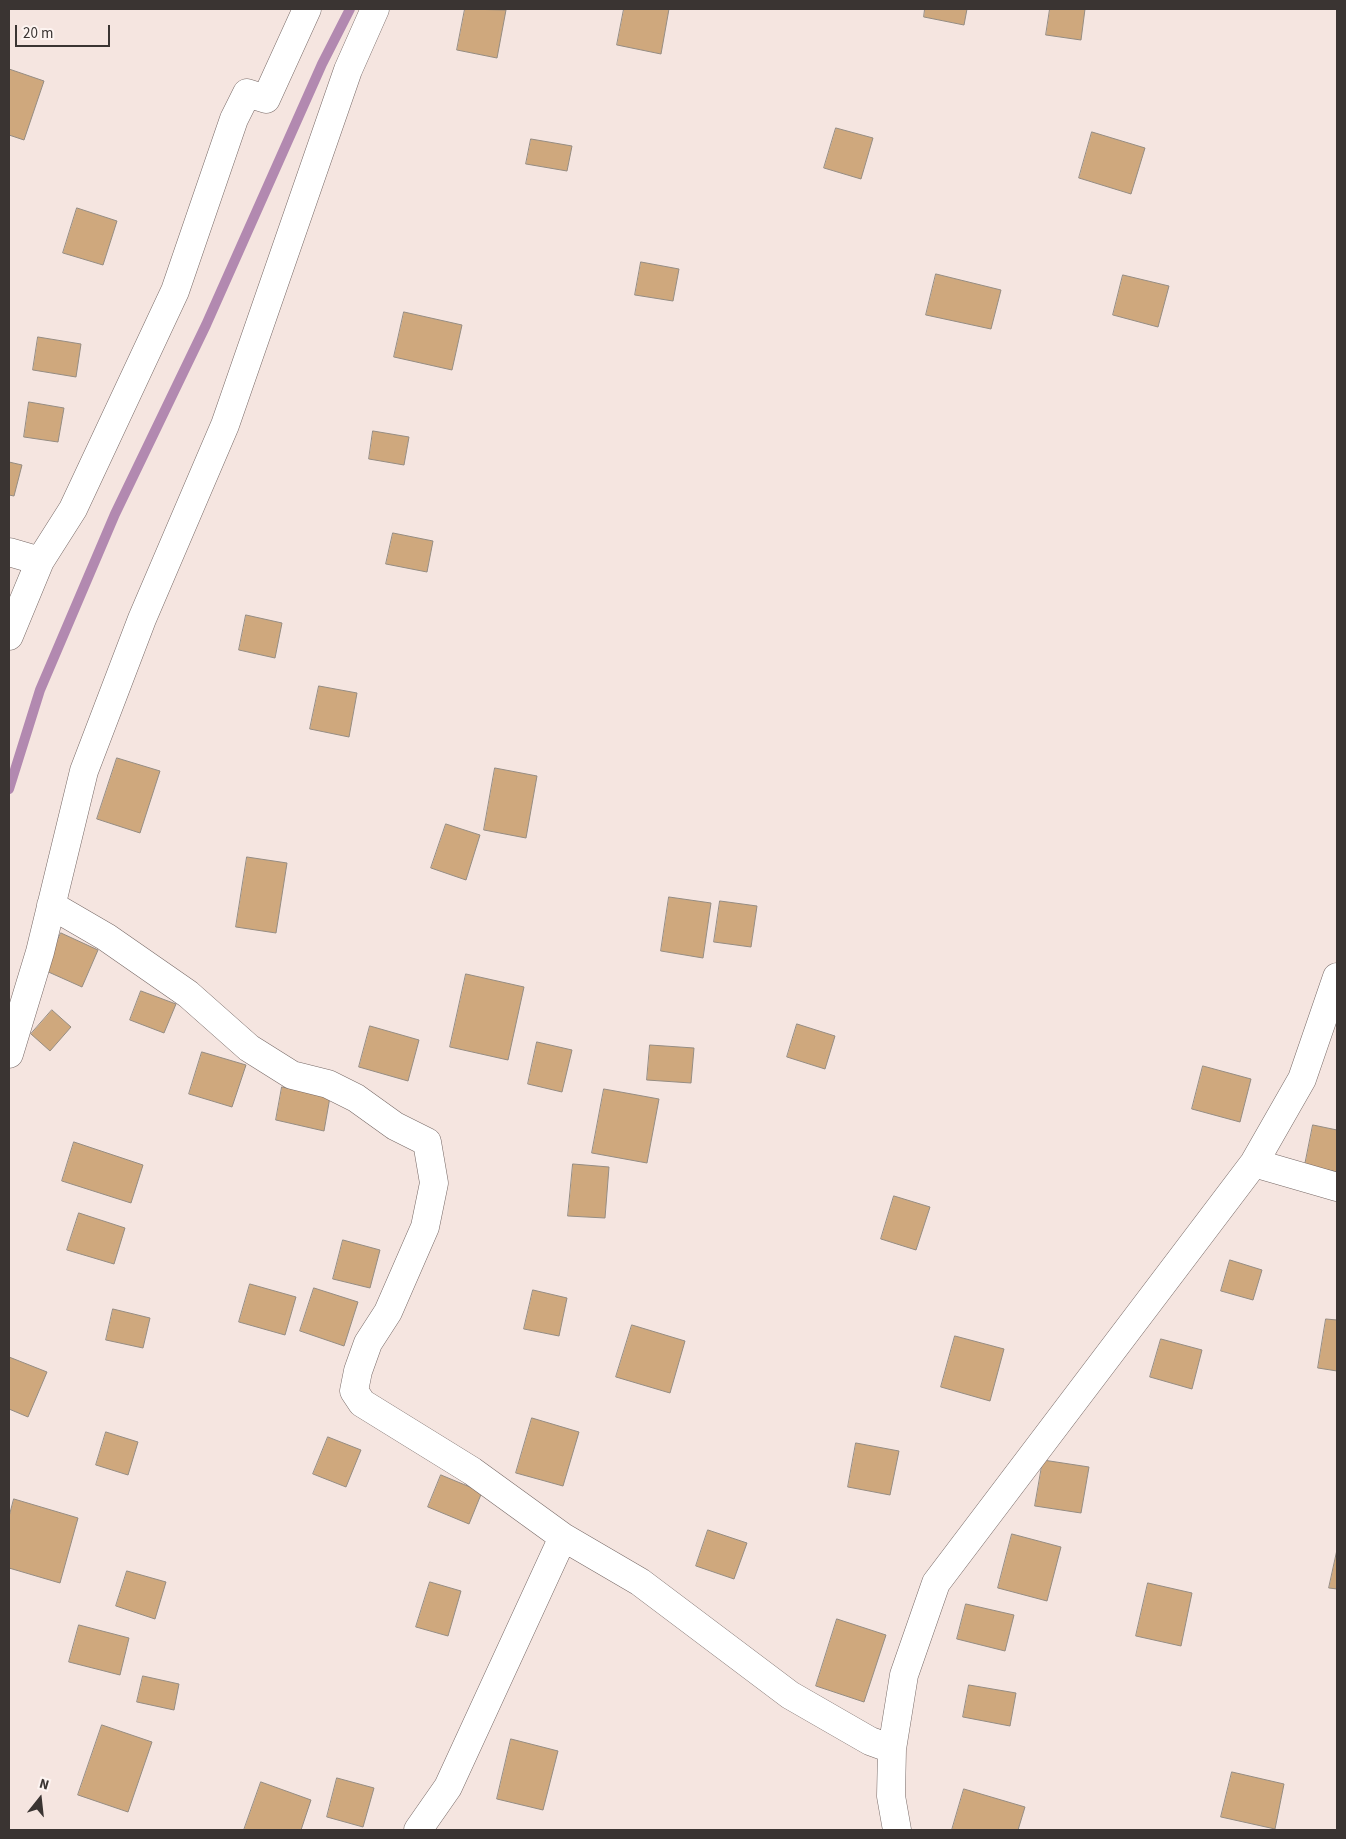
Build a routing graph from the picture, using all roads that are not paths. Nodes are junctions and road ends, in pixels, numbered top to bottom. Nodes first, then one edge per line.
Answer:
1 (307, 9) edge
2 (376, 9) edge
3 (9, 552) edge
4 (40, 561) junction
5 (9, 636) edge
6 (51, 905) junction
7 (1337, 977) edge
8 (9, 1054) edge
9 (1254, 1162) junction
10 (1337, 1187) edge
11 (563, 1537) junction
12 (892, 1749) junction
13 (418, 1830) edge
14 (897, 1830) edge

1 - 4 street
2 - 6 street
3 - 4 street
4 - 5 street
6 - 8 street
6 - 11 street
7 - 9 street
9 - 10 street
9 - 12 street
11 - 12 street
11 - 13 street
12 - 14 street

